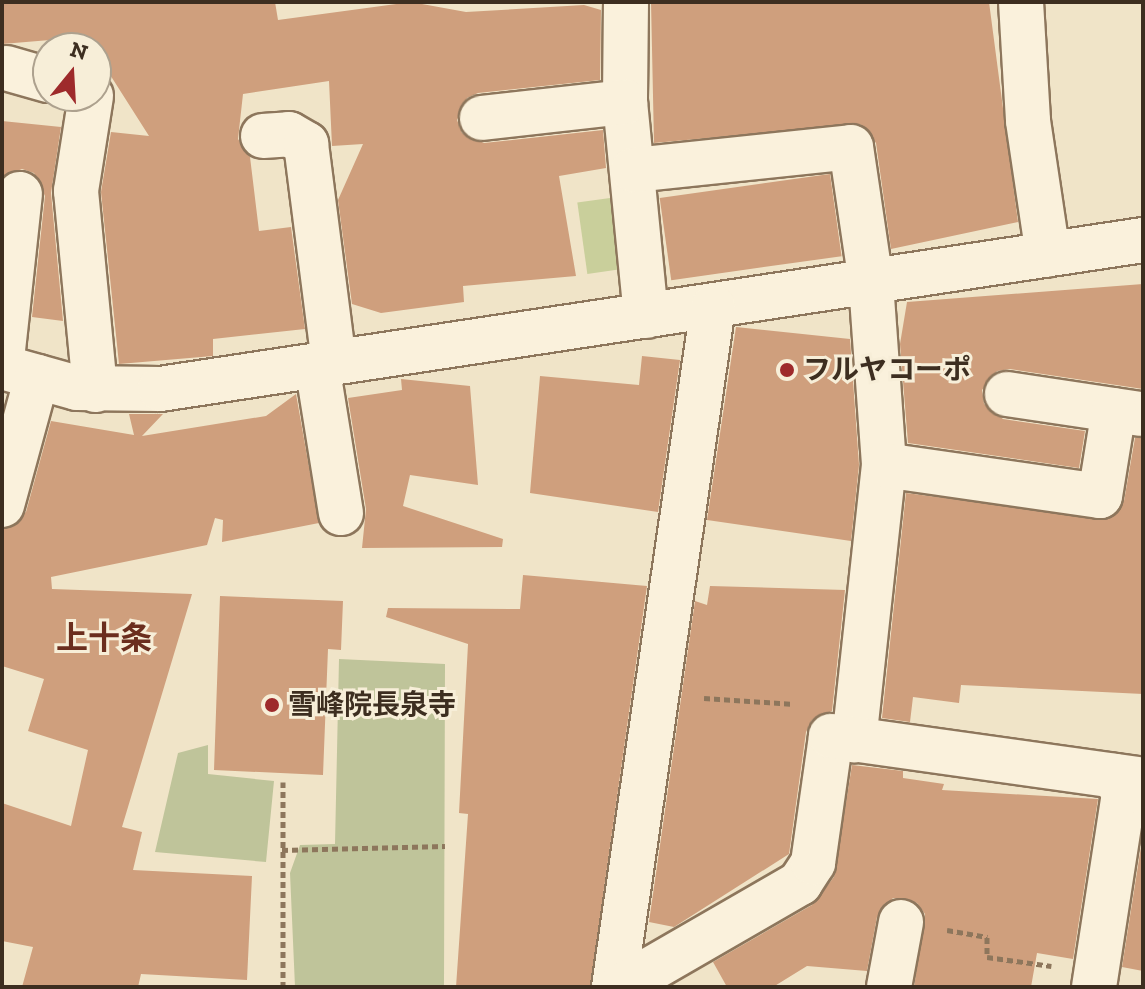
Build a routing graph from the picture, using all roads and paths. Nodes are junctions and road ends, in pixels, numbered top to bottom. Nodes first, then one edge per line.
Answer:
1 (626, 2) edge
2 (1021, 2) edge
3 (6, 68) dead end
4 (32, 75) edge
5 (625, 102) junction
6 (82, 112) edge
7 (482, 118) dead end
8 (263, 136) dead end
9 (633, 170) junction
10 (20, 194) dead end
11 (1143, 240) edge
12 (1048, 255) junction
13 (871, 283) junction
14 (713, 307) junction
15 (646, 316) junction
16 (326, 364) junction
17 (14, 368) edge
18 (95, 390) junction
19 (1007, 394) dead end
20 (1128, 412) edge
21 (884, 465) junction
22 (2, 505) edge
23 (341, 513) dead end
24 (660, 694) junction
25 (843, 738) junction
26 (1129, 778) edge
27 (283, 782) dead end
28 (445, 846) dead end
29 (282, 850) junction
30 (901, 922) joint
31 (1095, 979) edge
32 (283, 987) edge
33 (617, 987) edge
34 (889, 987) edge

1 - 5 street
2 - 12 street
3 - 4 street
5 - 7 street
5 - 9 street
6 - 18 street
8 - 16 street
9 - 13 street
9 - 15 street
10 - 17 street
11 - 12 street
12 - 13 street
13 - 14 street
13 - 21 street
14 - 15 street
14 - 24 street
15 - 16 street
16 - 18 street
16 - 23 street
17 - 18 street
17 - 22 street
19 - 20 street
20 - 21 street
21 - 25 street
24 - 25 path
24 - 33 street
25 - 26 street
25 - 33 street
26 - 31 street
27 - 29 path
28 - 29 path
29 - 32 path
30 - 31 path
30 - 34 street

